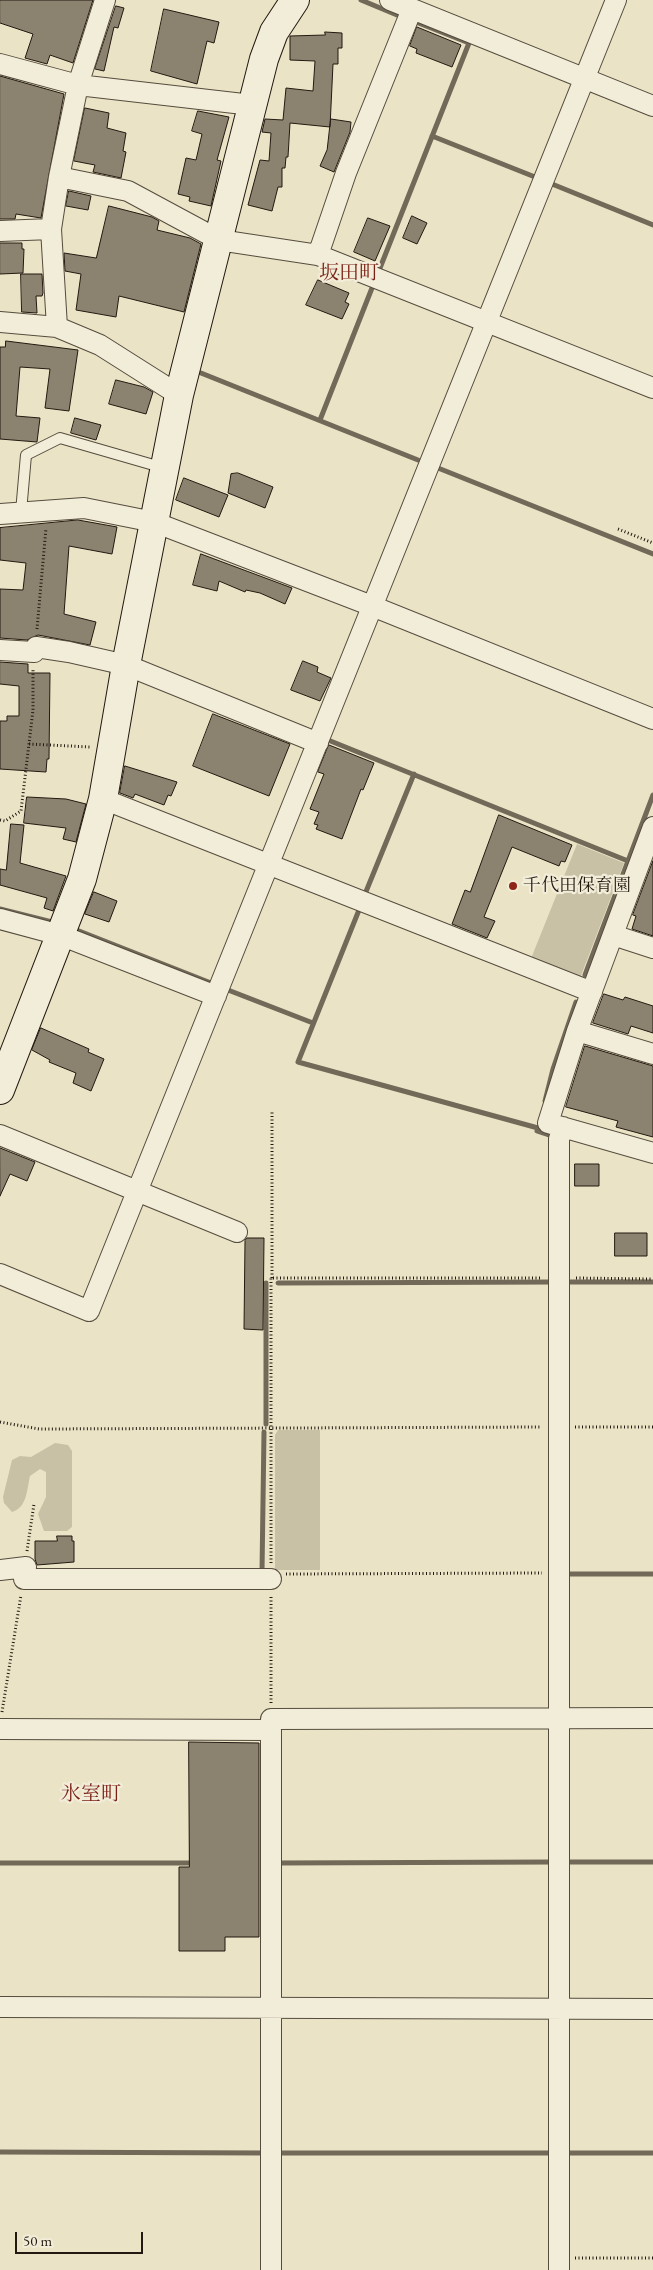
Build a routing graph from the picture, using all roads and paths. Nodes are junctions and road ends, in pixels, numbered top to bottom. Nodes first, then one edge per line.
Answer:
1 (104, 0) edge
2 (295, 0) edge
3 (390, 0) edge
4 (616, 0) edge
5 (412, 9) junction
6 (0, 64) edge
7 (584, 79) junction
8 (78, 84) junction
9 (252, 106) junction
10 (653, 106) edge
11 (59, 177) junction
12 (51, 228) junction
13 (0, 231) edge
14 (219, 240) junction
15 (318, 255) junction
16 (487, 321) junction
17 (0, 322) edge
18 (57, 327) junction
19 (653, 388) edge
20 (179, 395) junction
21 (165, 468) junction
22 (49, 509) junction
23 (21, 512) junction
24 (0, 514) edge
25 (154, 522) junction
26 (618, 529) dead end
27 (653, 543) edge
28 (372, 606) junction
29 (0, 650) edge
30 (35, 650) junction
31 (126, 666) junction
32 (653, 719) edge
33 (318, 743) junction
34 (29, 744) junction
35 (111, 749) junction
36 (103, 799) junction
37 (0, 820) edge
38 (651, 839) edge
39 (269, 864) junction
40 (0, 919) edge
41 (60, 935) junction
42 (613, 935) junction
43 (653, 948) edge
44 (592, 992) junction
45 (216, 996) junction
46 (577, 1031) junction
47 (653, 1054) edge
48 (0, 1090) edge
49 (272, 1110) dead end
50 (563, 1127) junction
51 (0, 1135) edge
52 (653, 1153) edge
53 (137, 1191) junction
54 (237, 1232) dead end
55 (0, 1274) edge
56 (272, 1278) junction
57 (559, 1278) junction
58 (653, 1279) edge
59 (0, 1422) edge
60 (271, 1427) junction
61 (559, 1427) junction
62 (653, 1427) edge
63 (34, 1504) dead end
64 (0, 1570) edge
65 (25, 1573) junction
66 (558, 1573) junction
67 (271, 1576) junction
68 (558, 1718) junction
69 (653, 1718) edge
70 (271, 1719) joint
71 (1, 1724) edge
72 (0, 2008) edge
73 (271, 2008) junction
74 (559, 2008) junction
75 (653, 2008) edge
76 (653, 2258) edge
77 (559, 2264) edge
78 (271, 2270) edge

1 - 8 street
2 - 9 street
3 - 5 street
4 - 7 street
5 - 7 street
5 - 15 street
6 - 8 street
7 - 10 street
7 - 16 street
8 - 9 street
8 - 11 street
9 - 14 street
11 - 12 street
11 - 14 street
12 - 13 street
12 - 18 street
14 - 15 street
14 - 20 street
15 - 16 street
16 - 19 street
16 - 28 street
17 - 18 street
18 - 20 street
20 - 21 street
21 - 23 lane
21 - 25 street
22 - 23 street
22 - 25 street
22 - 30 path
23 - 24 street
25 - 28 street
25 - 31 street
26 - 27 path
28 - 32 street
28 - 33 street
29 - 30 street
30 - 31 street
30 - 34 path
31 - 33 street
31 - 35 street
33 - 39 street
34 - 35 path
34 - 37 path
35 - 36 street
36 - 39 street
36 - 41 street
38 - 42 street
39 - 44 street
39 - 45 street
40 - 41 street
41 - 45 street
41 - 48 street
42 - 43 street
42 - 44 street
44 - 46 street
45 - 53 street
46 - 47 street
46 - 50 street
49 - 56 path
50 - 52 street
50 - 57 street
51 - 53 street
53 - 54 street
53 - 55 street
56 - 57 path
56 - 60 path
57 - 58 path
57 - 61 street
59 - 60 path
60 - 61 path
60 - 67 path
61 - 62 path
61 - 66 street
63 - 65 path
64 - 65 street
65 - 67 street
65 - 71 path
66 - 67 path
66 - 68 street
67 - 70 path
68 - 69 street
68 - 70 street
68 - 74 street
71 - 73 street
72 - 73 street
73 - 74 street
73 - 78 street
74 - 75 street
74 - 77 street
76 - 77 path

